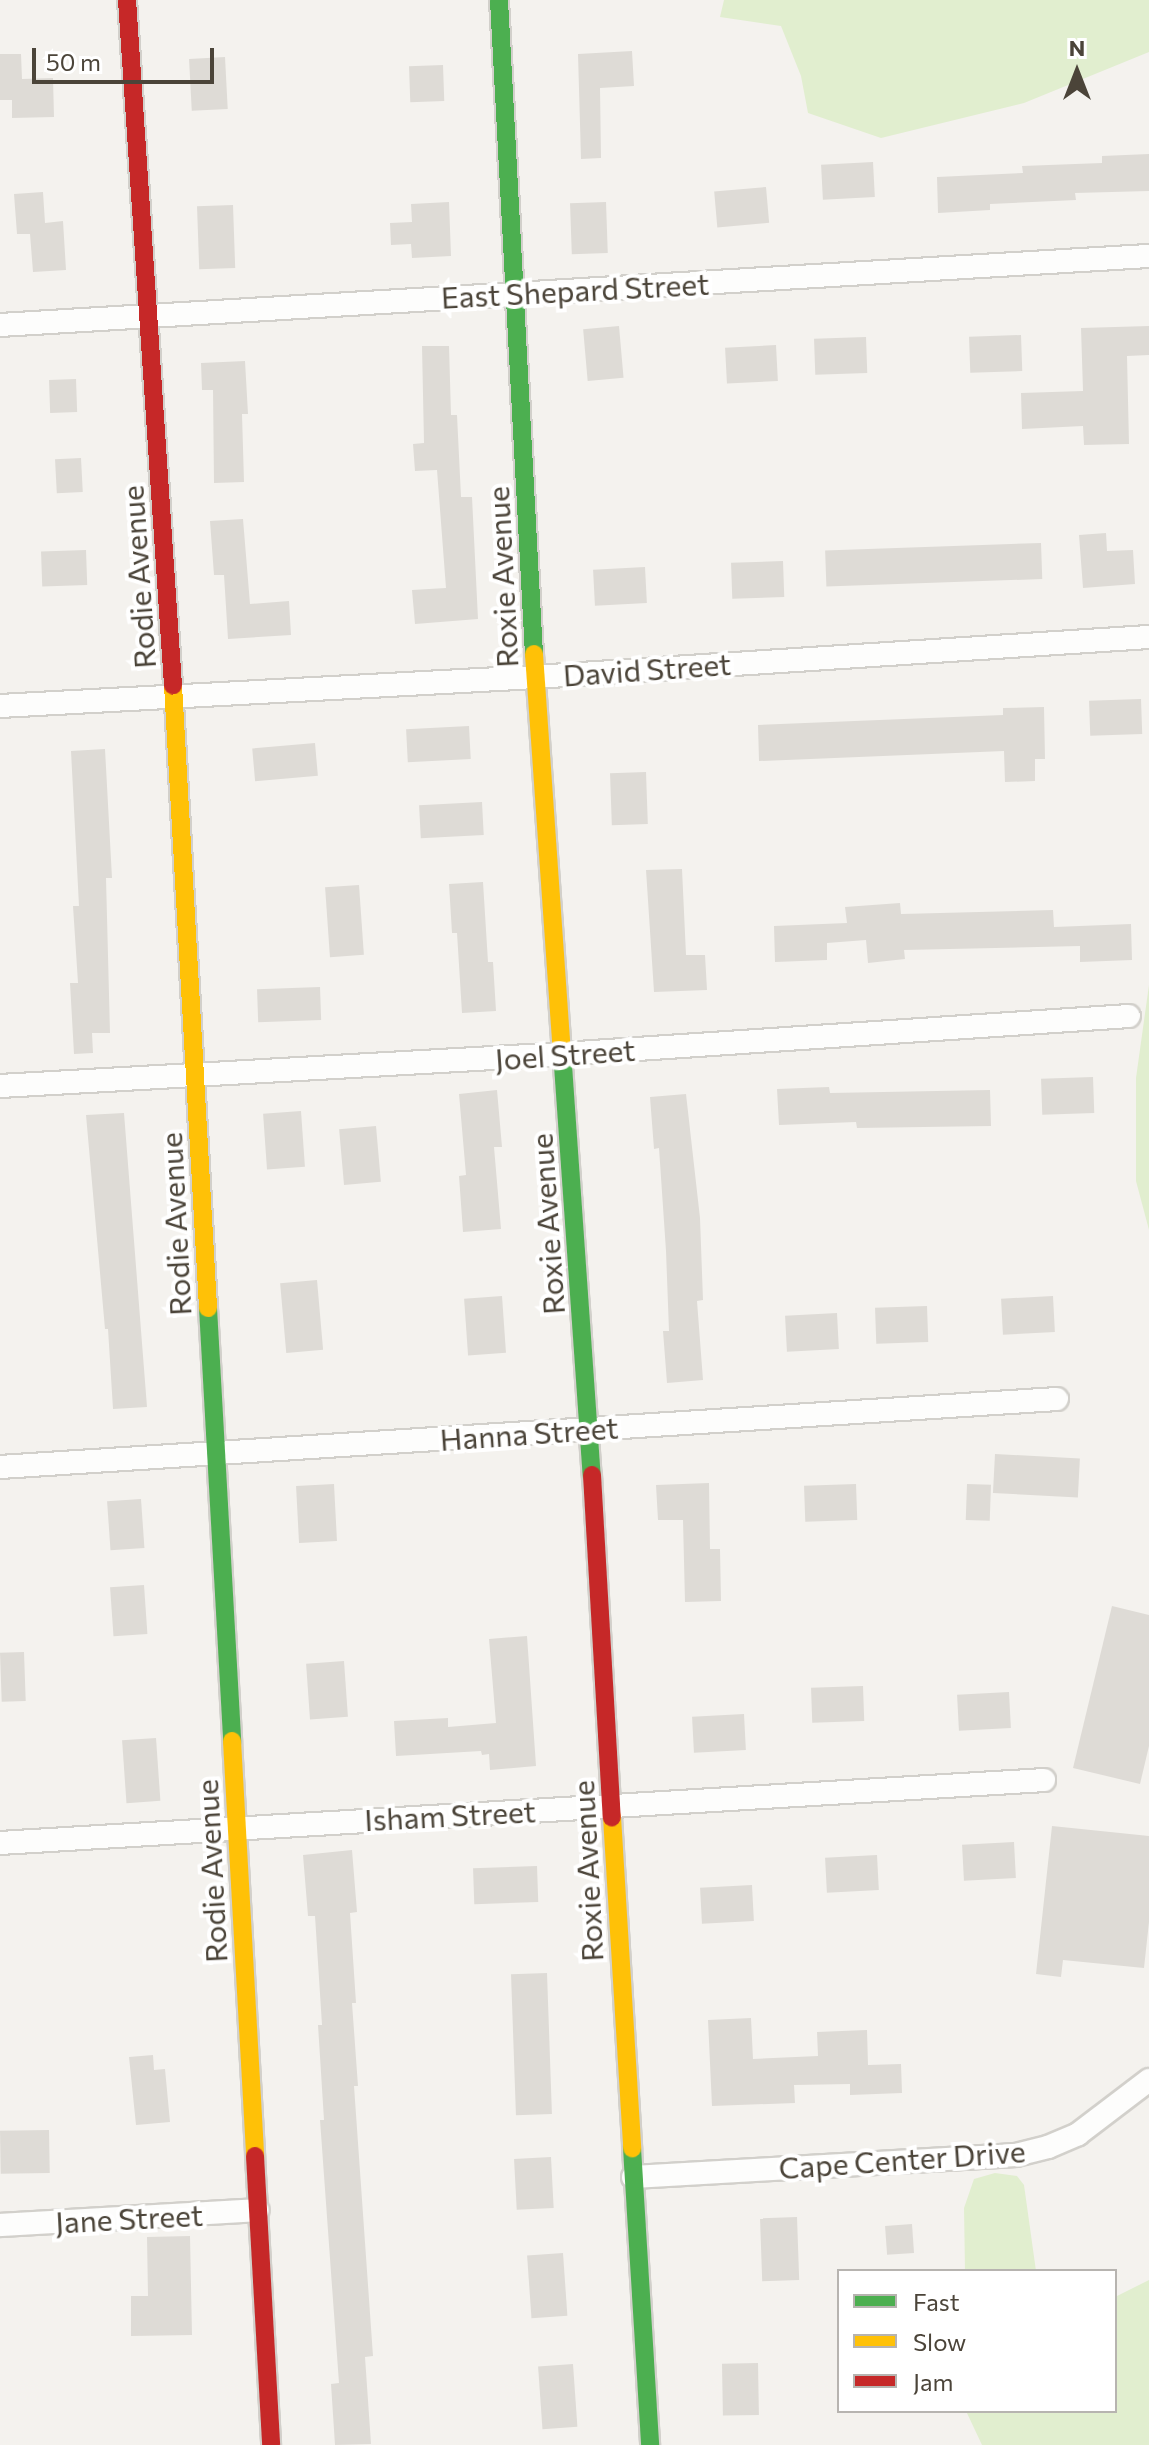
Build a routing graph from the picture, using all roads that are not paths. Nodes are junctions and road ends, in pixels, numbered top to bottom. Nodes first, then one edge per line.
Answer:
1 (127, 0) edge
2 (499, 0) edge
3 (1149, 256) edge
4 (517, 293) junction
5 (148, 316) junction
6 (0, 325) edge
7 (1149, 637) edge
8 (535, 677) junction
9 (174, 695) junction
10 (0, 706) edge
11 (1129, 1016) dead end
12 (563, 1054) junction
13 (195, 1075) junction
14 (0, 1086) edge
15 (1057, 1399) dead end
16 (589, 1429) junction
17 (216, 1453) junction
18 (0, 1467) edge
19 (1044, 1780) dead end
20 (611, 1806) junction
21 (237, 1828) junction
22 (0, 1843) edge
23 (1149, 2080) edge
24 (633, 2177) junction
25 (258, 2210) junction
26 (0, 2225) edge
27 (271, 2445) edge
28 (650, 2445) edge

1 - 5 street, Rodie Avenue
2 - 4 street, Roxie Avenue
3 - 4 street, East Shepard Street
4 - 5 street, East Shepard Street
4 - 8 street, Roxie Avenue
5 - 6 street, East Shepard Street
5 - 9 street, Rodie Avenue
7 - 8 street, David Street
8 - 9 street, David Street
8 - 12 street, Roxie Avenue
9 - 10 street, David Street
9 - 13 street, Rodie Avenue
11 - 12 street, Joel Street
12 - 13 street, Joel Street
12 - 16 street, Roxie Avenue
13 - 14 street, Joel Street
13 - 17 street, Rodie Avenue
15 - 16 street, Hanna Street
16 - 17 street, Hanna Street
16 - 20 street, Roxie Avenue
17 - 18 street, Hanna Street
17 - 21 street, Rodie Avenue
19 - 20 street, Isham Street
20 - 21 street, Isham Street
20 - 24 street, Roxie Avenue
21 - 22 street, Isham Street
21 - 25 street, Rodie Avenue
23 - 24 street, Cape Center Drive
24 - 28 street, Roxie Avenue
25 - 26 street, Jane Street
25 - 27 street, Rodie Avenue

